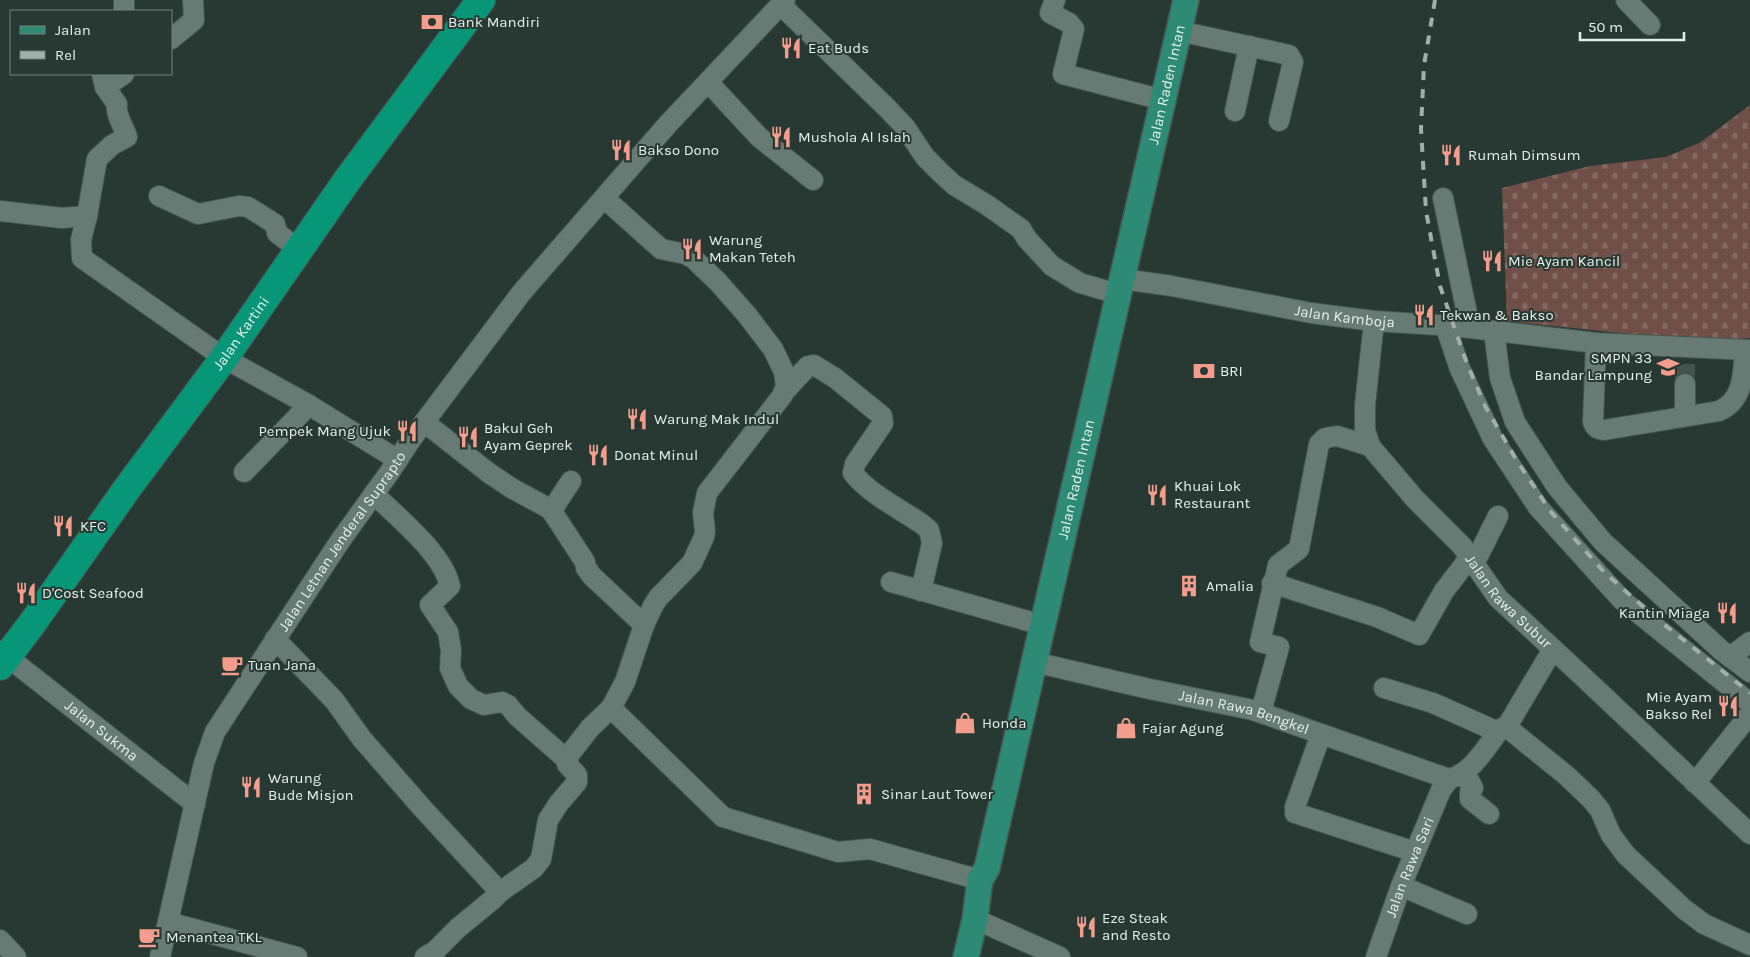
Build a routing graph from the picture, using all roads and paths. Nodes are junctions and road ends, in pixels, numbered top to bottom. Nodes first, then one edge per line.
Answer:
1 (193, 0) edge
2 (1055, 0) edge
3 (1186, 0) edge
4 (1626, 0) edge
5 (479, 1) edge
6 (783, 2) edge
7 (1650, 25) dead end
8 (1179, 31) junction
9 (172, 37) edge
10 (1249, 46) junction
11 (121, 75) edge
12 (104, 80) edge
13 (708, 82) junction
14 (1163, 100) junction
15 (1235, 111) dead end
16 (1279, 121) dead end
17 (813, 180) dead end
18 (159, 196) dead end
19 (604, 198) junction
20 (1443, 198) dead end
21 (0, 211) edge
22 (87, 216) junction
23 (298, 249) junction
24 (1120, 287) junction
25 (1374, 321) junction
26 (1446, 325) junction
27 (1470, 328) junction
28 (1494, 331) junction
29 (1596, 343) junction
30 (1747, 350) edge
31 (224, 358) junction
32 (1685, 384) tunnel mouth
33 (784, 392) junction
34 (309, 406) junction
35 (1685, 416) junction
36 (424, 422) junction
37 (1370, 446) junction
38 (398, 460) junction
39 (244, 472) dead end
40 (571, 481) dead end
41 (374, 494) junction
42 (552, 510) junction
43 (1498, 516) dead end
44 (1472, 561) junction
45 (891, 582) dead end
46 (1272, 582) junction
47 (921, 591) junction
48 (644, 625) junction
49 (1042, 625) junction
50 (275, 640) junction
51 (1750, 642) edge
52 (1553, 649) junction
53 (1730, 657) junction
54 (2, 658) edge
55 (1034, 662) junction
56 (1750, 672) edge
57 (1384, 688) dead end
58 (1750, 703) edge
59 (611, 708) junction
60 (1261, 712) junction
61 (1750, 714) edge
62 (1502, 730) junction
63 (1321, 734) junction
64 (566, 759) junction
65 (1455, 776) junction
66 (1695, 783) junction
67 (195, 804) junction
68 (1489, 814) dead end
69 (1750, 834) edge
70 (1415, 852) junction
71 (980, 880) junction
72 (1401, 886) junction
73 (500, 892) junction
74 (1467, 914) dead end
75 (975, 919) junction
76 (168, 922) junction
77 (1750, 945) edge
78 (160, 957) edge
79 (297, 957) edge
80 (425, 957) edge
81 (966, 957) edge
82 (1060, 957) edge
83 (1376, 957) edge

1 - 9 street
2 - 14 street
3 - 8 main road, Jalan Raden Intan
4 - 7 street
5 - 23 highway, Jalan Kartini
6 - 13 street, Jalan Letnan Jenderal Suprapto
6 - 24 street, Jalan Kamboja
8 - 10 street
8 - 14 main road, Jalan Raden Intan
10 - 15 street
10 - 16 street
11 - 12 street
12 - 22 street
13 - 17 street
13 - 19 street, Jalan Letnan Jenderal Suprapto
14 - 24 main road, Jalan Raden Intan
18 - 23 street
19 - 33 street
19 - 36 street, Jalan Letnan Jenderal Suprapto
20 - 27 street
21 - 22 street
22 - 31 street
23 - 31 highway, Jalan Kartini
24 - 25 street, Jalan Kamboja
24 - 49 main road, Jalan Raden Intan
25 - 26 street, Jalan Kamboja
25 - 37 street, Jalan Rawa Subur
26 - 27 street, Jalan Kamboja
26 - 58 street
27 - 28 street, Jalan Kamboja
28 - 29 street, Jalan Kamboja
28 - 53 street
29 - 30 street, Jalan Kamboja
29 - 35 street
30 - 35 street
31 - 34 street
31 - 54 highway, Jalan Kartini
32 - 35 street
33 - 47 street
33 - 48 street
34 - 38 street
34 - 39 street
36 - 38 street, Jalan Letnan Jenderal Suprapto
36 - 42 street
37 - 44 street, Jalan Rawa Subur
37 - 46 street
38 - 41 street, Jalan Letnan Jenderal Suprapto
40 - 42 street
41 - 50 street, Jalan Letnan Jenderal Suprapto
41 - 64 street
42 - 48 street
43 - 44 street
44 - 46 street
44 - 52 street, Jalan Rawa Subur
45 - 47 street
46 - 60 street
47 - 49 street
48 - 59 street
49 - 55 main road, Jalan Raden Intan
50 - 67 street, Jalan Letnan Jenderal Suprapto
50 - 73 street
51 - 53 street
52 - 62 street, Jalan Rawa Sari
52 - 66 street, Jalan Rawa Subur
53 - 56 street
54 - 67 street, Jalan Sukma
55 - 60 street, Jalan Rawa Bengkel
55 - 71 main road, Jalan Raden Intan
57 - 62 street
59 - 64 street
59 - 71 street
60 - 63 street, Jalan Rawa Bengkel
61 - 66 street
62 - 65 street, Jalan Rawa Sari
62 - 77 street
63 - 65 street, Jalan Rawa Bengkel
63 - 70 street
64 - 73 street
65 - 68 street
65 - 70 street, Jalan Rawa Sari
66 - 69 street, Jalan Rawa Subur
67 - 76 street, Jalan Letnan Jenderal Suprapto
70 - 72 street, Jalan Rawa Sari
71 - 75 main road, Jalan Raden Intan
72 - 74 street
72 - 83 street, Jalan Rawa Sari
73 - 80 street
75 - 81 main road, Jalan Raden Intan
75 - 82 street
76 - 78 street, Jalan Letnan Jenderal Suprapto
76 - 79 street

